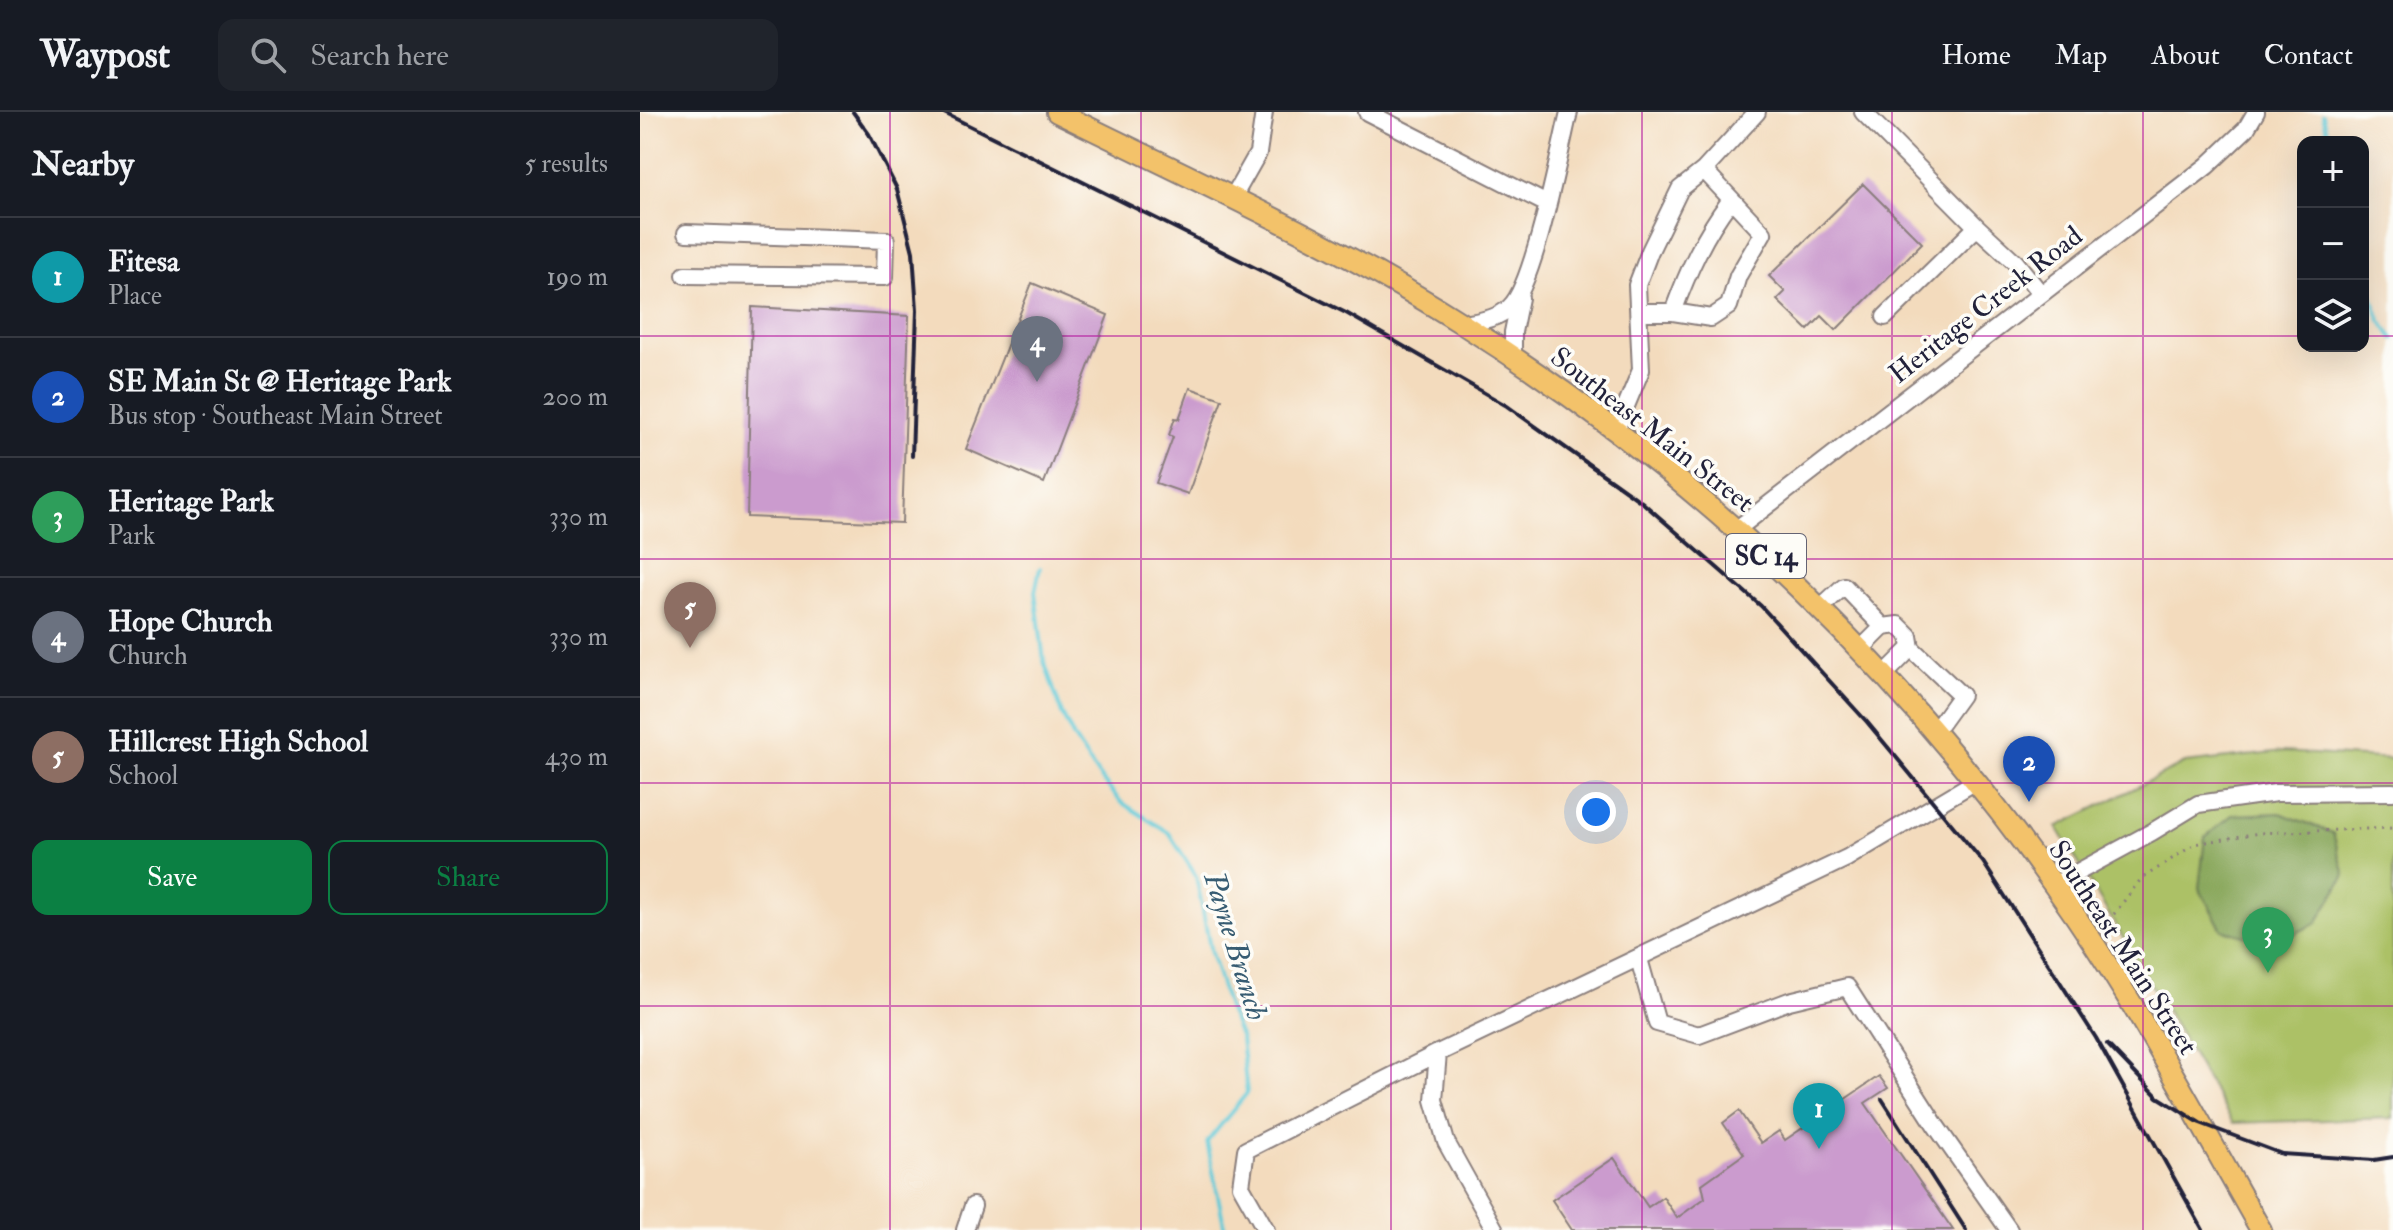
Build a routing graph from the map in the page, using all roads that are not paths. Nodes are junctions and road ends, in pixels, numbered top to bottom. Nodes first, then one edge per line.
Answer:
1 (1057, 112) edge
2 (1264, 112) edge
3 (1367, 112) edge
4 (1569, 112) edge
5 (1757, 112) edge
6 (1863, 112) edge
7 (2256, 112) edge
8 (1704, 170) junction
9 (1232, 199) junction
10 (1730, 201) junction
11 (1547, 204) junction
12 (1977, 227) junction
13 (686, 233) dead end
14 (685, 275) dead end
15 (1521, 292) junction
16 (2041, 294) junction
17 (1639, 312) junction
18 (1673, 312) junction
19 (1885, 317) dead end
20 (1464, 324) junction
21 (1513, 356) junction
22 (1616, 430) junction
23 (1737, 529) junction
24 (1820, 608) junction
25 (1883, 627) junction
26 (1911, 648) junction
27 (1861, 649) junction
28 (1884, 675) junction
29 (1935, 731) junction
30 (1976, 781) junction
31 (2393, 792) edge
32 (2054, 885) junction
33 (1639, 959) junction
34 (1438, 1053) junction
35 (973, 1206) dead end
36 (965, 1230) edge
37 (1266, 1230) edge
38 (1495, 1230) edge
39 (2009, 1230) edge
40 (2261, 1230) edge

1 - 9 main road, Southeast Main Street / SC 14
2 - 9 street
3 - 11 street
4 - 11 street
5 - 8 street
6 - 12 street
7 - 16 street, Heritage Creek Road
8 - 10 street
8 - 17 street
9 - 20 main road, Southeast Main Street / SC 14
10 - 18 street
10 - 18 street
11 - 15 street
12 - 16 street
12 - 19 street
13 - 14 street
15 - 20 street
15 - 21 street
16 - 23 street, Heritage Creek Road
17 - 18 street
17 - 22 street
20 - 21 main road, Southeast Main Street / SC 14
21 - 22 main road, Southeast Main Street / SC 14
22 - 23 main road, Southeast Main Street / SC 14
23 - 24 main road, Southeast Main Street / SC 14
24 - 25 street
24 - 27 main road, Southeast Main Street / SC 14
25 - 26 street
25 - 27 street
26 - 28 street
26 - 29 street
27 - 28 main road, Southeast Main Street / SC 14
28 - 29 main road, Southeast Main Street / SC 14
29 - 30 main road, Southeast Main Street / SC 14
30 - 32 main road, Southeast Main Street / SC 14
30 - 33 street
31 - 32 street
32 - 40 main road, Southeast Main Street / SC 14
33 - 34 street
33 - 39 street
34 - 37 street
34 - 38 street
35 - 36 street

